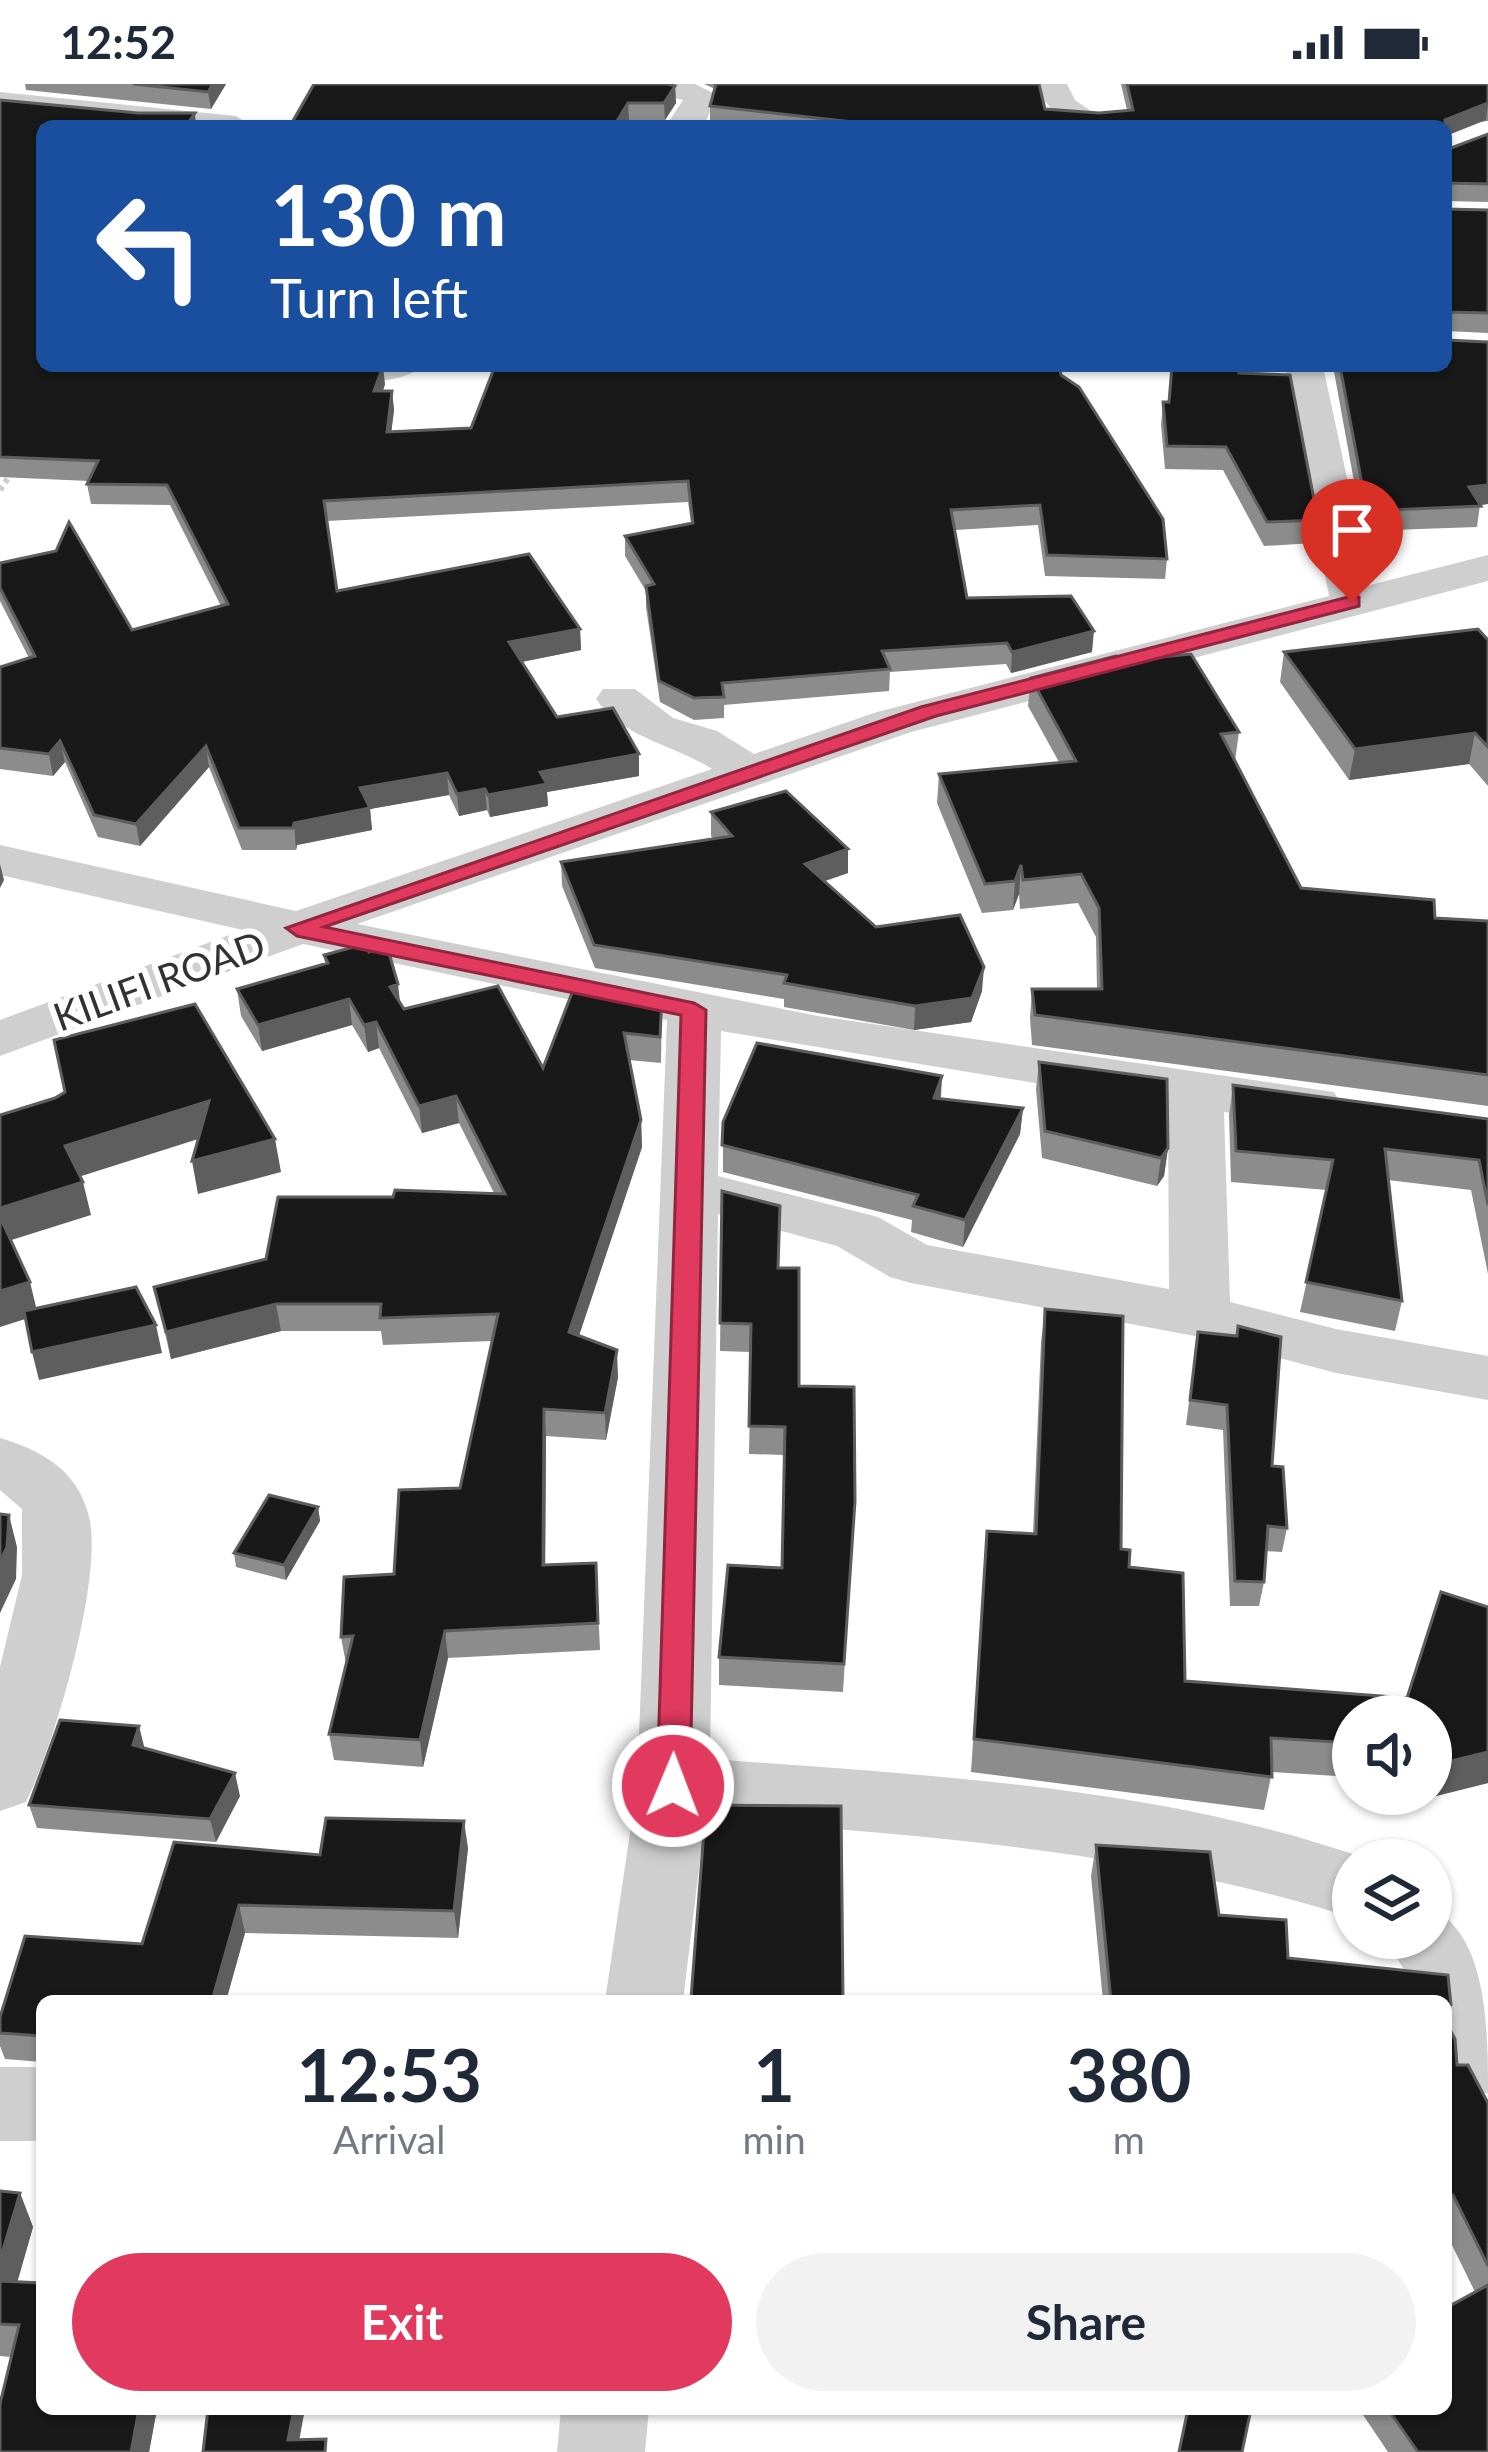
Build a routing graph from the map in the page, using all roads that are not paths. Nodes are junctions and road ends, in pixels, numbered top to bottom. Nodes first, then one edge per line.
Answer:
1 (655, 84) edge
2 (1051, 84) edge
3 (0, 102) edge
4 (235, 112) edge
5 (189, 120) edge
6 (203, 120) edge
7 (691, 120) edge
8 (1086, 120) edge
9 (1305, 372) edge
10 (1488, 568) edge
11 (1352, 602) junction
12 (619, 699) dead end
13 (748, 771) junction
14 (0, 860) edge
15 (297, 928) junction
16 (694, 1010) junction
17 (0, 1039) edge
18 (1196, 1092) junction
19 (1373, 1112) edge
20 (686, 1186) junction
21 (1200, 1316) junction
22 (1488, 1378) edge
23 (0, 1462) edge
24 (0, 1781) edge
25 (673, 1786) junction
26 (1332, 1880) edge
27 (1439, 1959) edge
28 (645, 1995) edge
29 (1488, 2058) edge
30 (0, 2104) edge
31 (36, 2104) edge
32 (604, 2415) edge
33 (601, 2452) edge

1 - 7 street
2 - 8 street
3 - 5 street
4 - 6 street
9 - 11 street
10 - 11 street, KILIFI ROAD
11 - 13 street, KILIFI ROAD
12 - 13 street
13 - 15 street, KILIFI ROAD
14 - 15 street
15 - 16 street
15 - 17 street, KILIFI ROAD
16 - 18 street
16 - 20 street
18 - 19 street
18 - 21 street
20 - 21 street
20 - 25 street
21 - 22 street
23 - 24 street
25 - 26 street
25 - 28 street
27 - 29 street
30 - 31 street
32 - 33 street

